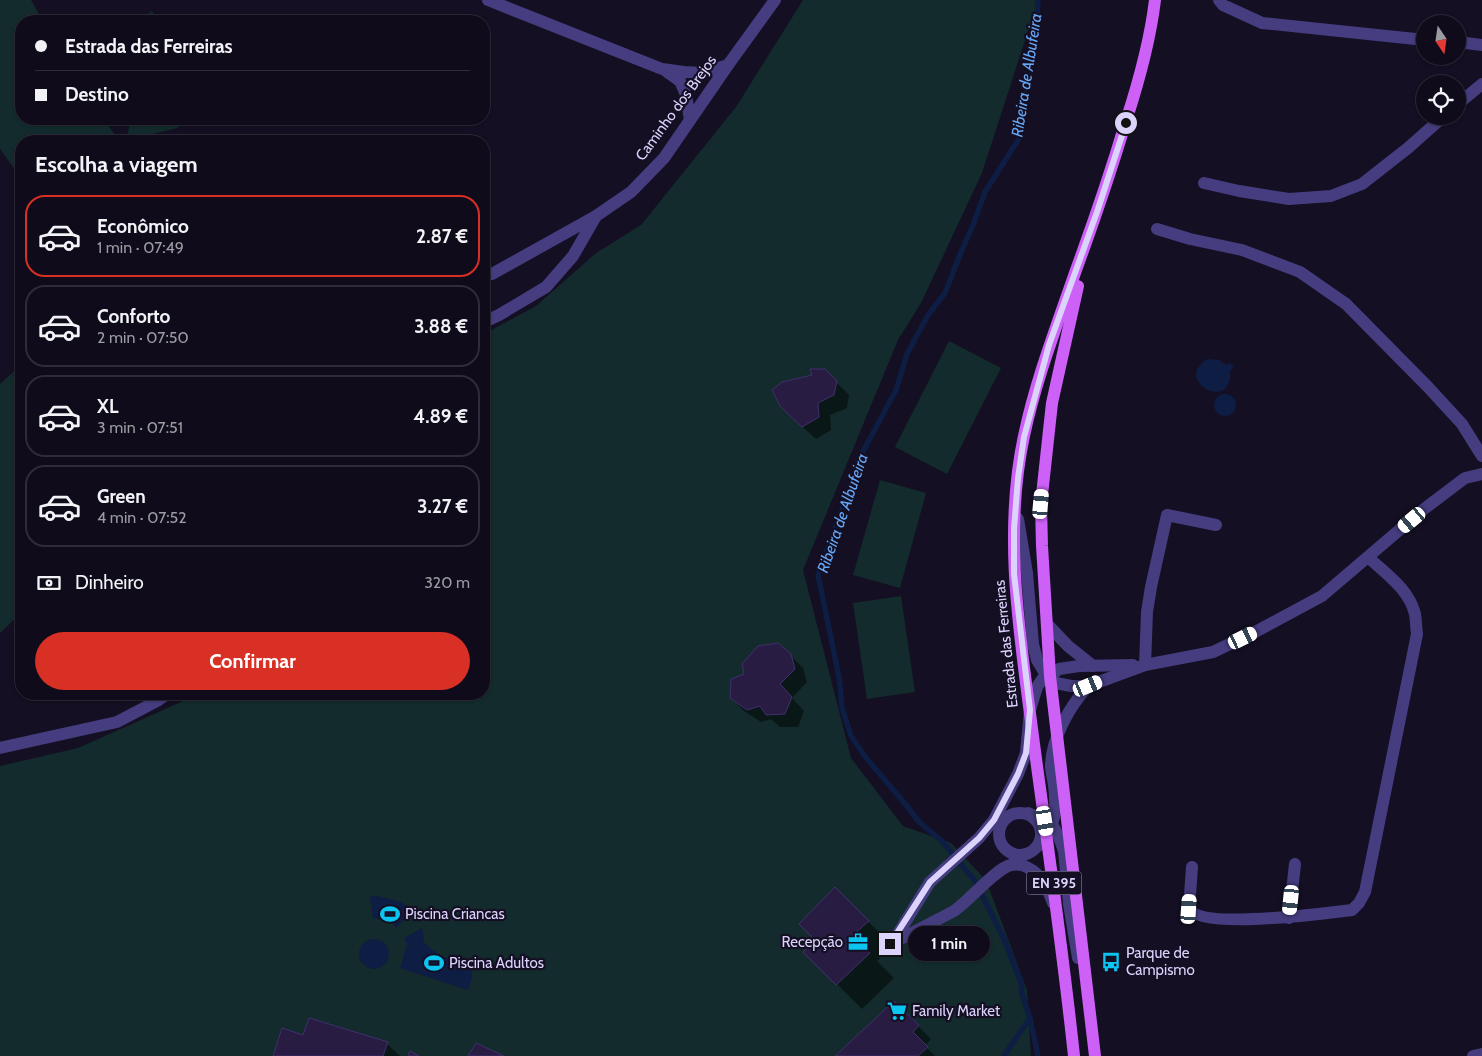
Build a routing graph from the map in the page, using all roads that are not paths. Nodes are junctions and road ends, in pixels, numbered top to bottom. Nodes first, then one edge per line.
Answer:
1 (488, 0) edge
2 (775, 0) edge
3 (1155, 0) edge
4 (1219, 0) edge
5 (1416, 39) edge
6 (1466, 43) edge
7 (1482, 45) edge
8 (728, 65) junction
9 (662, 69) junction
10 (1482, 84) edge
11 (1466, 97) edge
12 (690, 120) junction
13 (1434, 125) edge
14 (1204, 183) dead end
15 (596, 216) junction
16 (1157, 229) dead end
17 (1088, 237) junction
18 (490, 274) edge
19 (490, 319) edge
20 (1482, 456) edge
21 (1482, 474) edge
22 (1015, 506) junction
23 (1216, 525) dead end
24 (1368, 557) junction
25 (1047, 624) junction
26 (1145, 665) junction
27 (1093, 666) junction
28 (1050, 676) junction
29 (1088, 686) junction
30 (159, 700) edge
31 (1030, 710) junction
32 (1057, 734) junction
33 (0, 748) edge
34 (1006, 797) junction
35 (1028, 813) junction
36 (1048, 827) junction
37 (999, 830) junction
38 (1038, 846) junction
39 (1020, 856) junction
40 (1295, 864) dead end
41 (1010, 865) junction
42 (1192, 867) dead end
43 (1057, 912) junction
44 (1289, 918) junction
45 (1088, 991) junction
46 (1482, 1054) edge
47 (1074, 1056) edge
48 (1096, 1056) edge
49 (1473, 1056) edge

1 - 9 street
2 - 8 street, Caminho dos Brejos
3 - 17 main road, Estrada das Ferreiras / EN 395
4 - 5 street
6 - 7 street
8 - 9 street
8 - 12 street, Caminho dos Brejos
9 - 12 street
10 - 11 street
12 - 15 street, Caminho dos Brejos
13 - 14 street
15 - 18 street
15 - 19 street, Caminho dos Brejos
16 - 20 street
17 - 22 main road, Estrada das Ferreiras / EN 395
17 - 25 main road, Estrada das Ferreiras / EN 395
21 - 24 street
22 - 28 street
22 - 31 main road, Estrada das Ferreiras / EN 395
23 - 26 street
24 - 26 street
24 - 44 street
25 - 27 street
25 - 28 main road, Estrada das Ferreiras / EN 395
26 - 27 street
26 - 29 street
27 - 28 street
28 - 29 street
28 - 31 street
28 - 32 main road, Estrada das Ferreiras / EN 395
29 - 32 street
30 - 33 street
31 - 34 street
31 - 36 main road, Estrada das Ferreiras / EN 395
32 - 36 street
32 - 45 main road, Estrada das Ferreiras / EN 395
34 - 37 street
34 - 41 street
35 - 36 street
35 - 37 street
35 - 38 street
36 - 38 street
36 - 43 main road, Estrada das Ferreiras / EN 395
36 - 45 street
37 - 39 street
38 - 39 street
39 - 41 street
40 - 44 street
41 - 43 street
42 - 44 street
43 - 47 main road, Estrada das Ferreiras / EN 395
45 - 48 main road, Estrada das Ferreiras / EN 395
46 - 49 street

